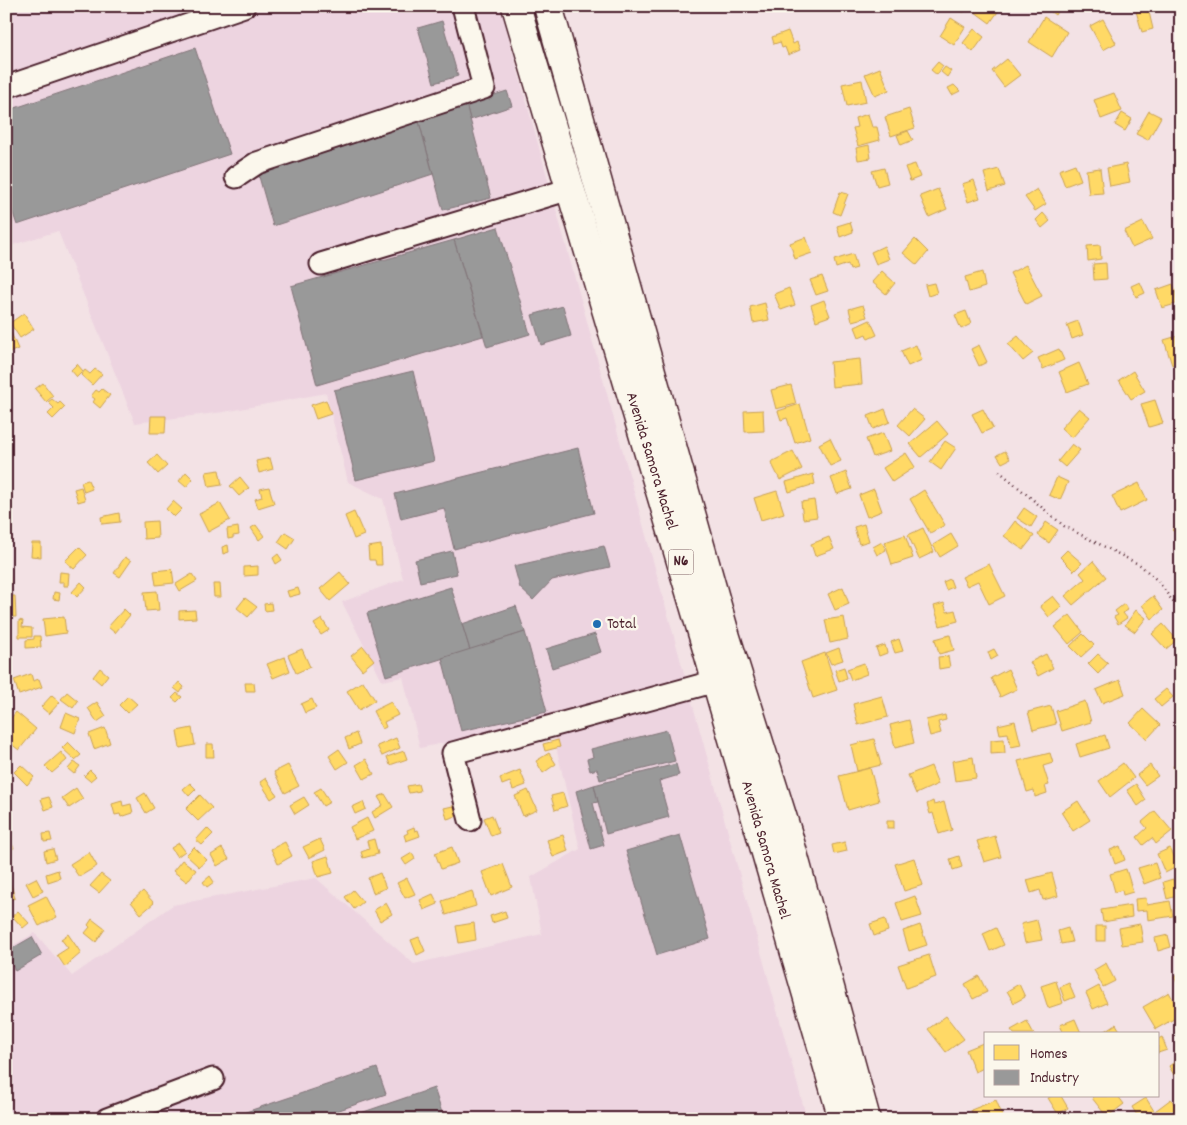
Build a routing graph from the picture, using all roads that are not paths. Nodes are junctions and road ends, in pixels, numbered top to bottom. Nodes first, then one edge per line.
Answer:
1 (244, 6) edge
2 (462, 6) edge
3 (516, 6) edge
4 (548, 6) edge
5 (6, 87) edge
6 (236, 177) dead end
7 (570, 189) junction
8 (321, 264) dead end
9 (716, 681) junction
10 (470, 820) dead end
11 (213, 1079) dead end
12 (107, 1119) edge
13 (842, 1119) edge
14 (866, 1119) edge

1 - 5 street
2 - 6 street
3 - 7 highway, Avenida Samora Machel / N6
4 - 14 highway, Avenida Samora Machel / N6
7 - 8 street
7 - 9 highway, Avenida Samora Machel / N6
9 - 10 street
9 - 13 highway, Avenida Samora Machel / N6
11 - 12 street

